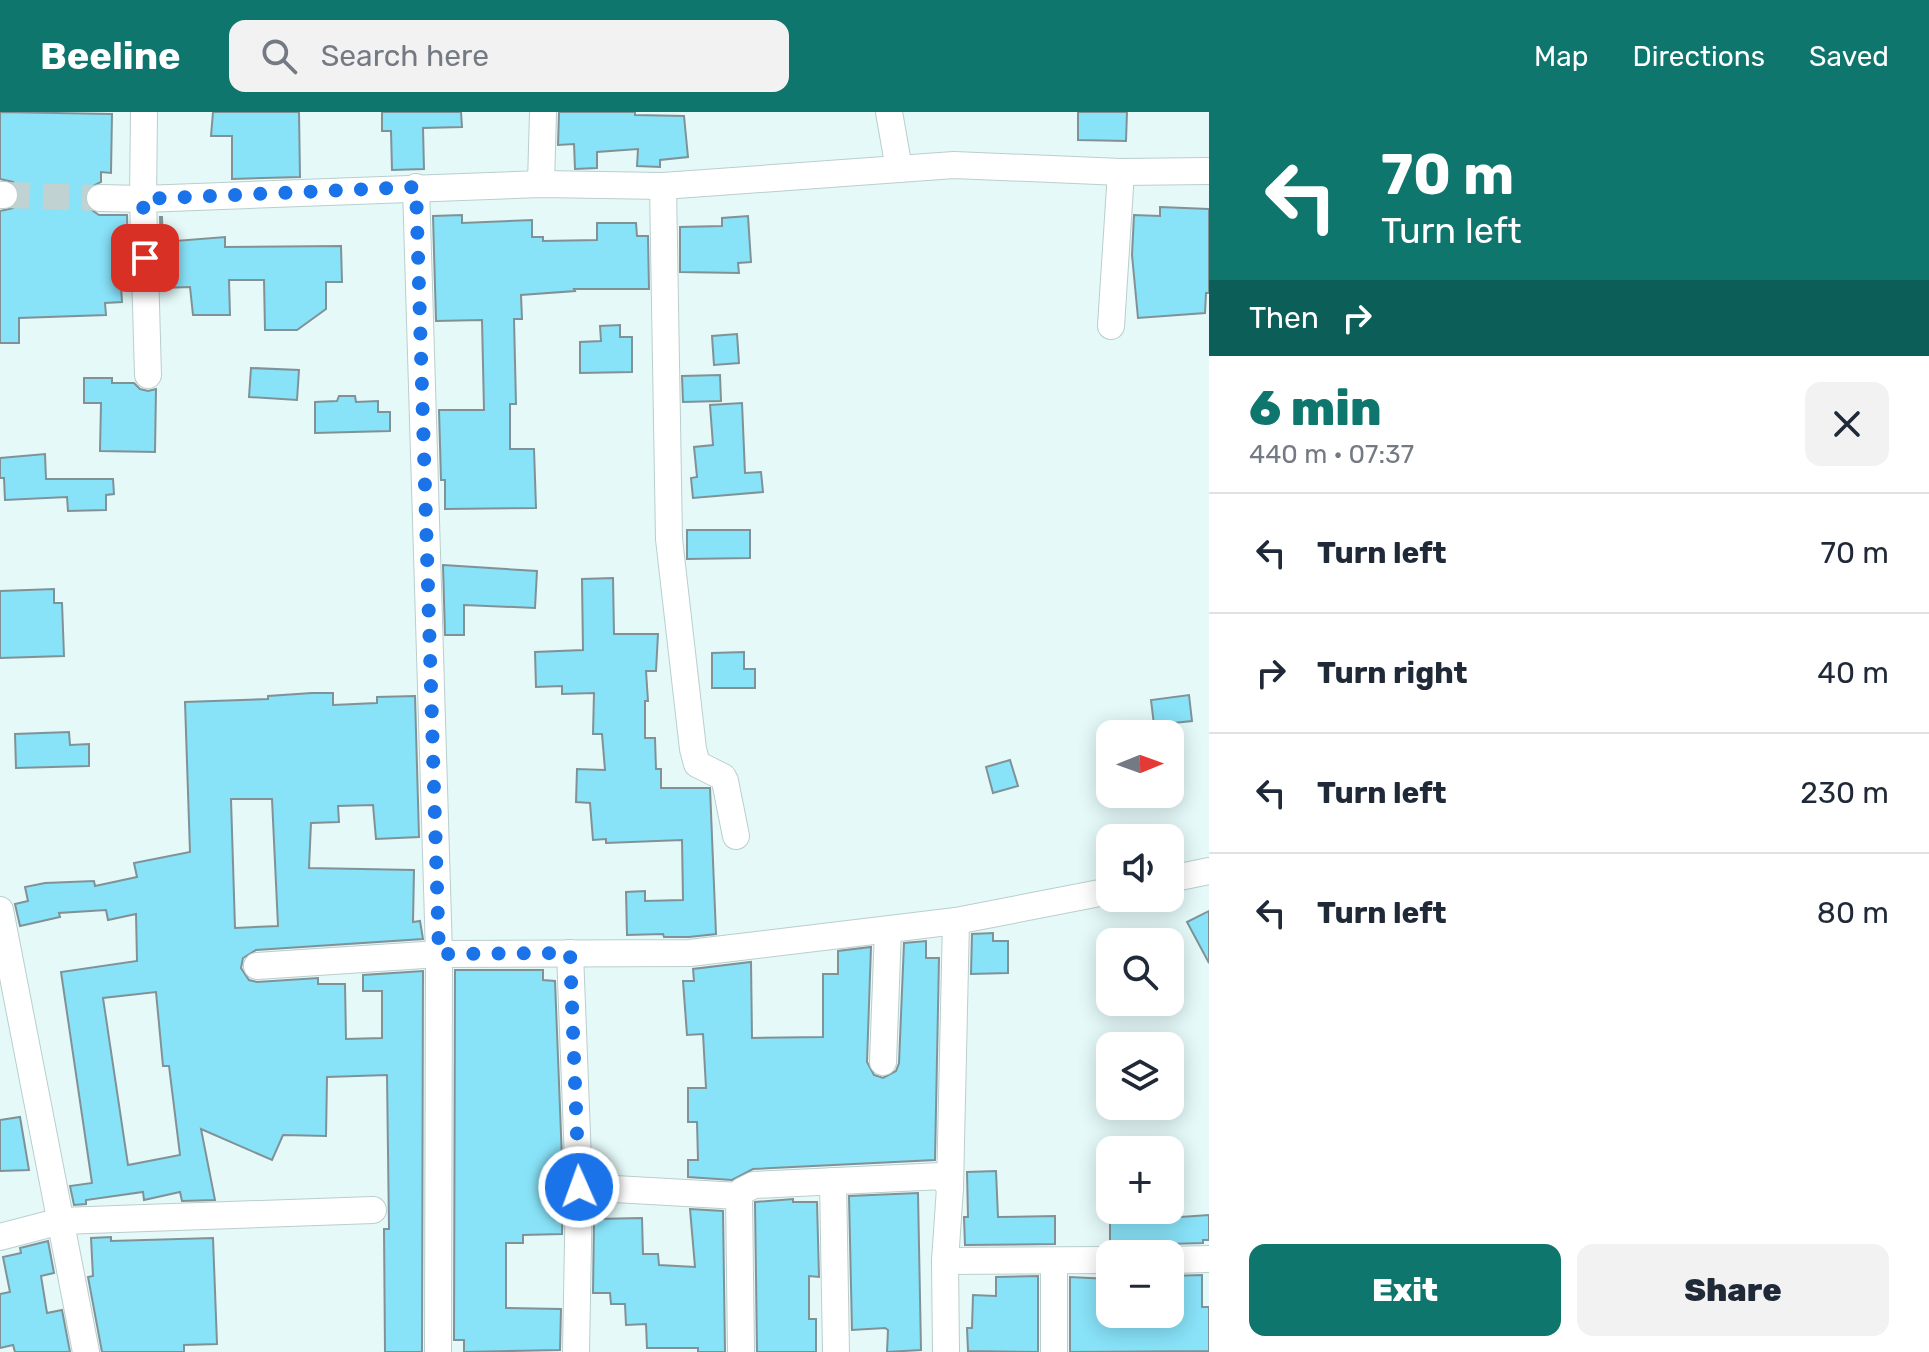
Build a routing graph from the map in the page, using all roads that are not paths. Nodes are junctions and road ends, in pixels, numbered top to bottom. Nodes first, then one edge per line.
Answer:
1 (144, 112) edge
2 (543, 112) edge
3 (889, 112) edge
4 (899, 169) junction
5 (1209, 171) edge
6 (1121, 172) junction
7 (541, 184) junction
8 (663, 186) junction
9 (416, 187) junction
10 (100, 198) tunnel mouth
11 (143, 199) junction
12 (1111, 326) dead end
13 (148, 375) dead end
14 (736, 836) dead end
15 (1209, 871) edge
16 (1184, 876) edge
17 (1096, 893) edge
18 (0, 910) edge
19 (956, 921) junction
20 (888, 930) junction
21 (570, 953) junction
22 (439, 954) junction
23 (257, 966) dead end
24 (883, 1062) dead end
25 (833, 1181) junction
26 (579, 1187) junction
27 (950, 1188) junction
28 (739, 1196) junction
29 (373, 1210) dead end
30 (61, 1221) junction
31 (0, 1237) edge
32 (1209, 1259) edge
33 (1096, 1260) edge
34 (1184, 1260) edge
35 (945, 1261) junction
36 (1054, 1261) junction
37 (86, 1352) edge
38 (438, 1352) edge
39 (576, 1352) edge
40 (741, 1352) edge
41 (836, 1352) edge
42 (946, 1352) edge
43 (1054, 1352) edge

1 - 11 street
2 - 7 street
3 - 4 street
4 - 6 street
4 - 8 street
5 - 6 street
6 - 12 street
7 - 8 street
7 - 9 street
8 - 14 street
9 - 11 street
9 - 22 street
10 - 11 street
11 - 13 street
15 - 16 street
17 - 19 street
18 - 30 street
19 - 20 street
19 - 27 street
20 - 21 street
20 - 24 street
21 - 22 street
21 - 26 street
22 - 23 street
22 - 38 street
25 - 27 street
25 - 28 street
25 - 41 street
26 - 28 street
26 - 39 street
27 - 35 street
28 - 40 street
29 - 30 street
30 - 31 street
30 - 37 street
32 - 34 street
33 - 36 street
35 - 36 street
35 - 42 street
36 - 43 street

